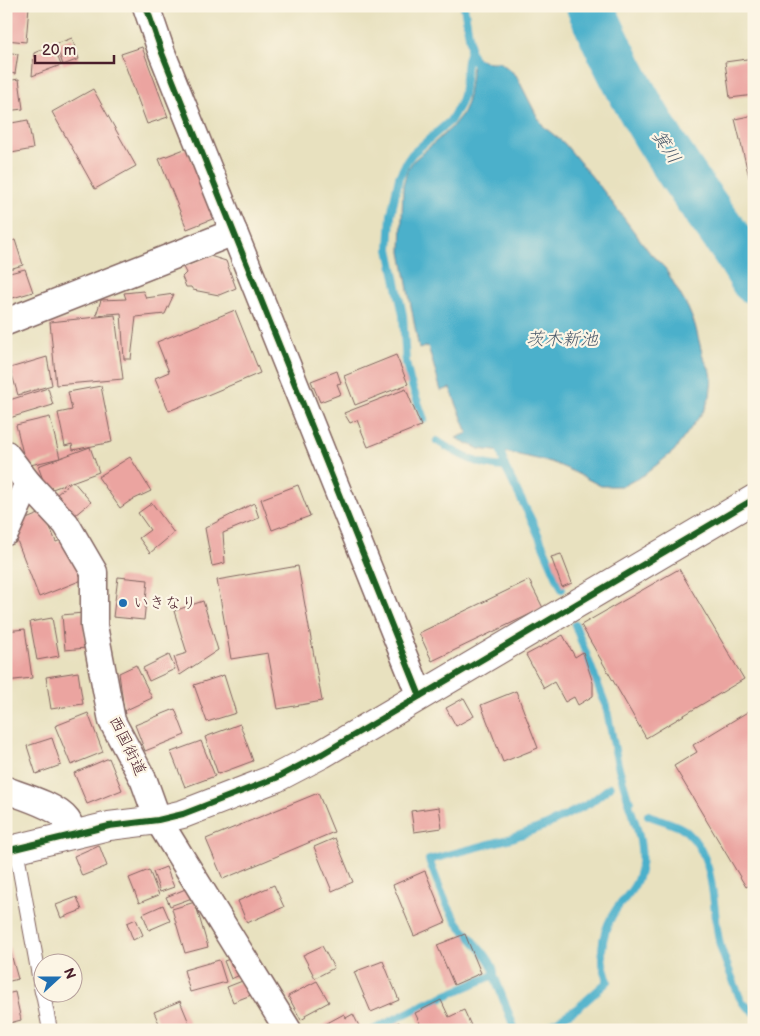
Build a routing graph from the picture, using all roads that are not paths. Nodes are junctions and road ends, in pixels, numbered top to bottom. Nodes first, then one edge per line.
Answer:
1 (146, 6) edge
2 (234, 232) junction
3 (6, 322) edge
4 (6, 454) edge
5 (28, 484) junction
6 (754, 499) edge
7 (6, 532) edge
8 (420, 696) junction
9 (6, 790) edge
10 (158, 820) junction
11 (73, 835) junction
12 (11, 850) edge
13 (34, 954) edge
14 (45, 1004) edge
15 (286, 1029) edge
16 (50, 1030) edge

1 - 2 street
2 - 3 street
2 - 8 street
4 - 5 street, 西国街道
5 - 7 street
5 - 10 street, 西国街道
6 - 8 street
8 - 10 street
9 - 11 street
10 - 11 street
10 - 15 street, 西国街道
11 - 12 street
12 - 13 lane
14 - 16 lane

